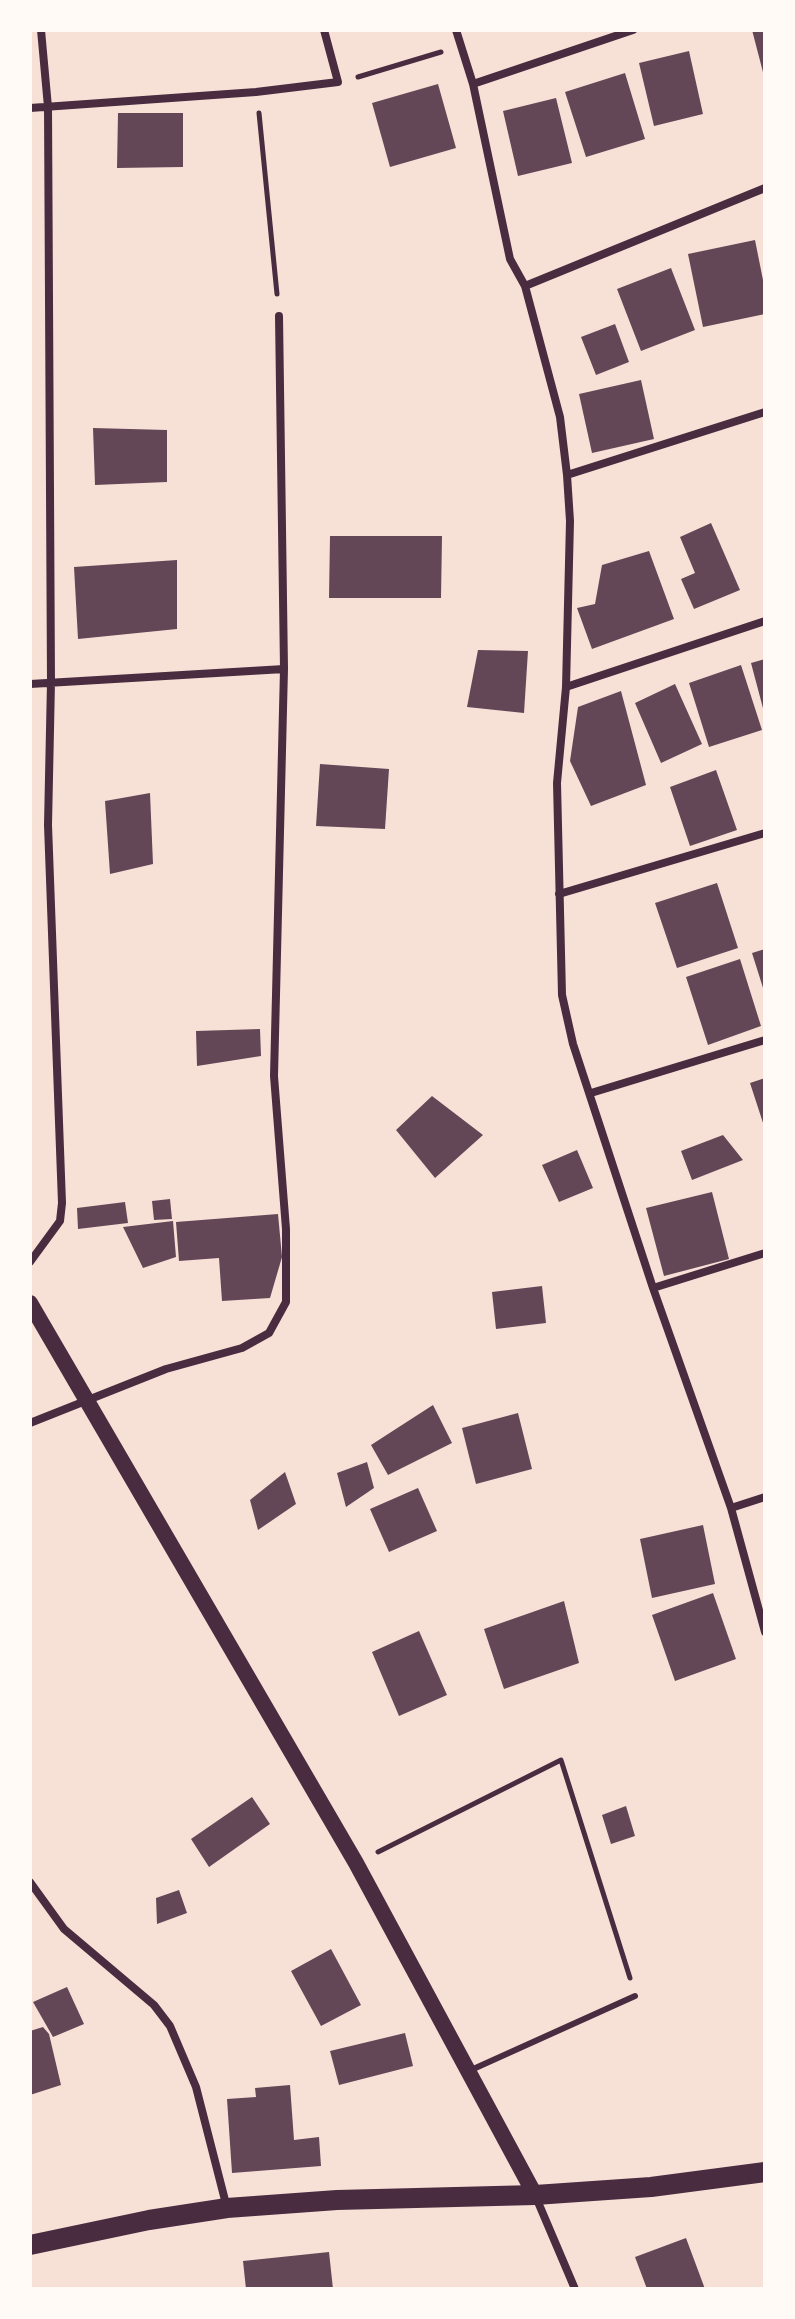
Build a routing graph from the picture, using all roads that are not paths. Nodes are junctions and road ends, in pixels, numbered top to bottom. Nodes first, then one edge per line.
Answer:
1 (41, 30) edge
2 (324, 30) edge
3 (456, 30) edge
4 (633, 30) edge
5 (473, 84) junction
6 (48, 107) junction
7 (30, 108) edge
8 (765, 188) edge
9 (525, 286) junction
10 (279, 316) road end
11 (765, 412) edge
12 (567, 475) junction
13 (765, 621) edge
14 (284, 669) junction
15 (51, 682) junction
16 (30, 684) edge
17 (566, 687) junction
18 (765, 833) edge
19 (559, 894) junction
20 (765, 1040) edge
21 (591, 1093) junction
22 (765, 1253) edge
23 (30, 1262) edge
24 (653, 1288) junction
25 (30, 1303) edge
26 (85, 1402) junction
27 (30, 1423) edge
28 (765, 1497) edge
29 (731, 1508) junction
30 (765, 1632) edge
31 (30, 1882) edge
32 (635, 1996) road end
33 (468, 2071) junction
34 (765, 2172) edge
35 (535, 2195) junction
36 (227, 2208) junction
37 (30, 2245) edge
38 (575, 2289) edge

1 - 6 street
2 - 6 street
3 - 5 street
4 - 5 street
5 - 9 street
6 - 7 street
6 - 15 street
8 - 9 street
9 - 12 street
10 - 14 street
11 - 12 street
12 - 17 street
13 - 17 street
14 - 15 street
14 - 26 street
15 - 16 street
15 - 23 street
17 - 19 street
18 - 19 street
19 - 21 street
20 - 21 street
21 - 24 street
22 - 24 street
24 - 29 street
25 - 26 main road
26 - 27 street
26 - 33 main road
28 - 29 street
29 - 30 street
31 - 36 street
32 - 33 lane
33 - 35 main road
34 - 35 main road
35 - 36 main road
35 - 38 street
36 - 37 main road

